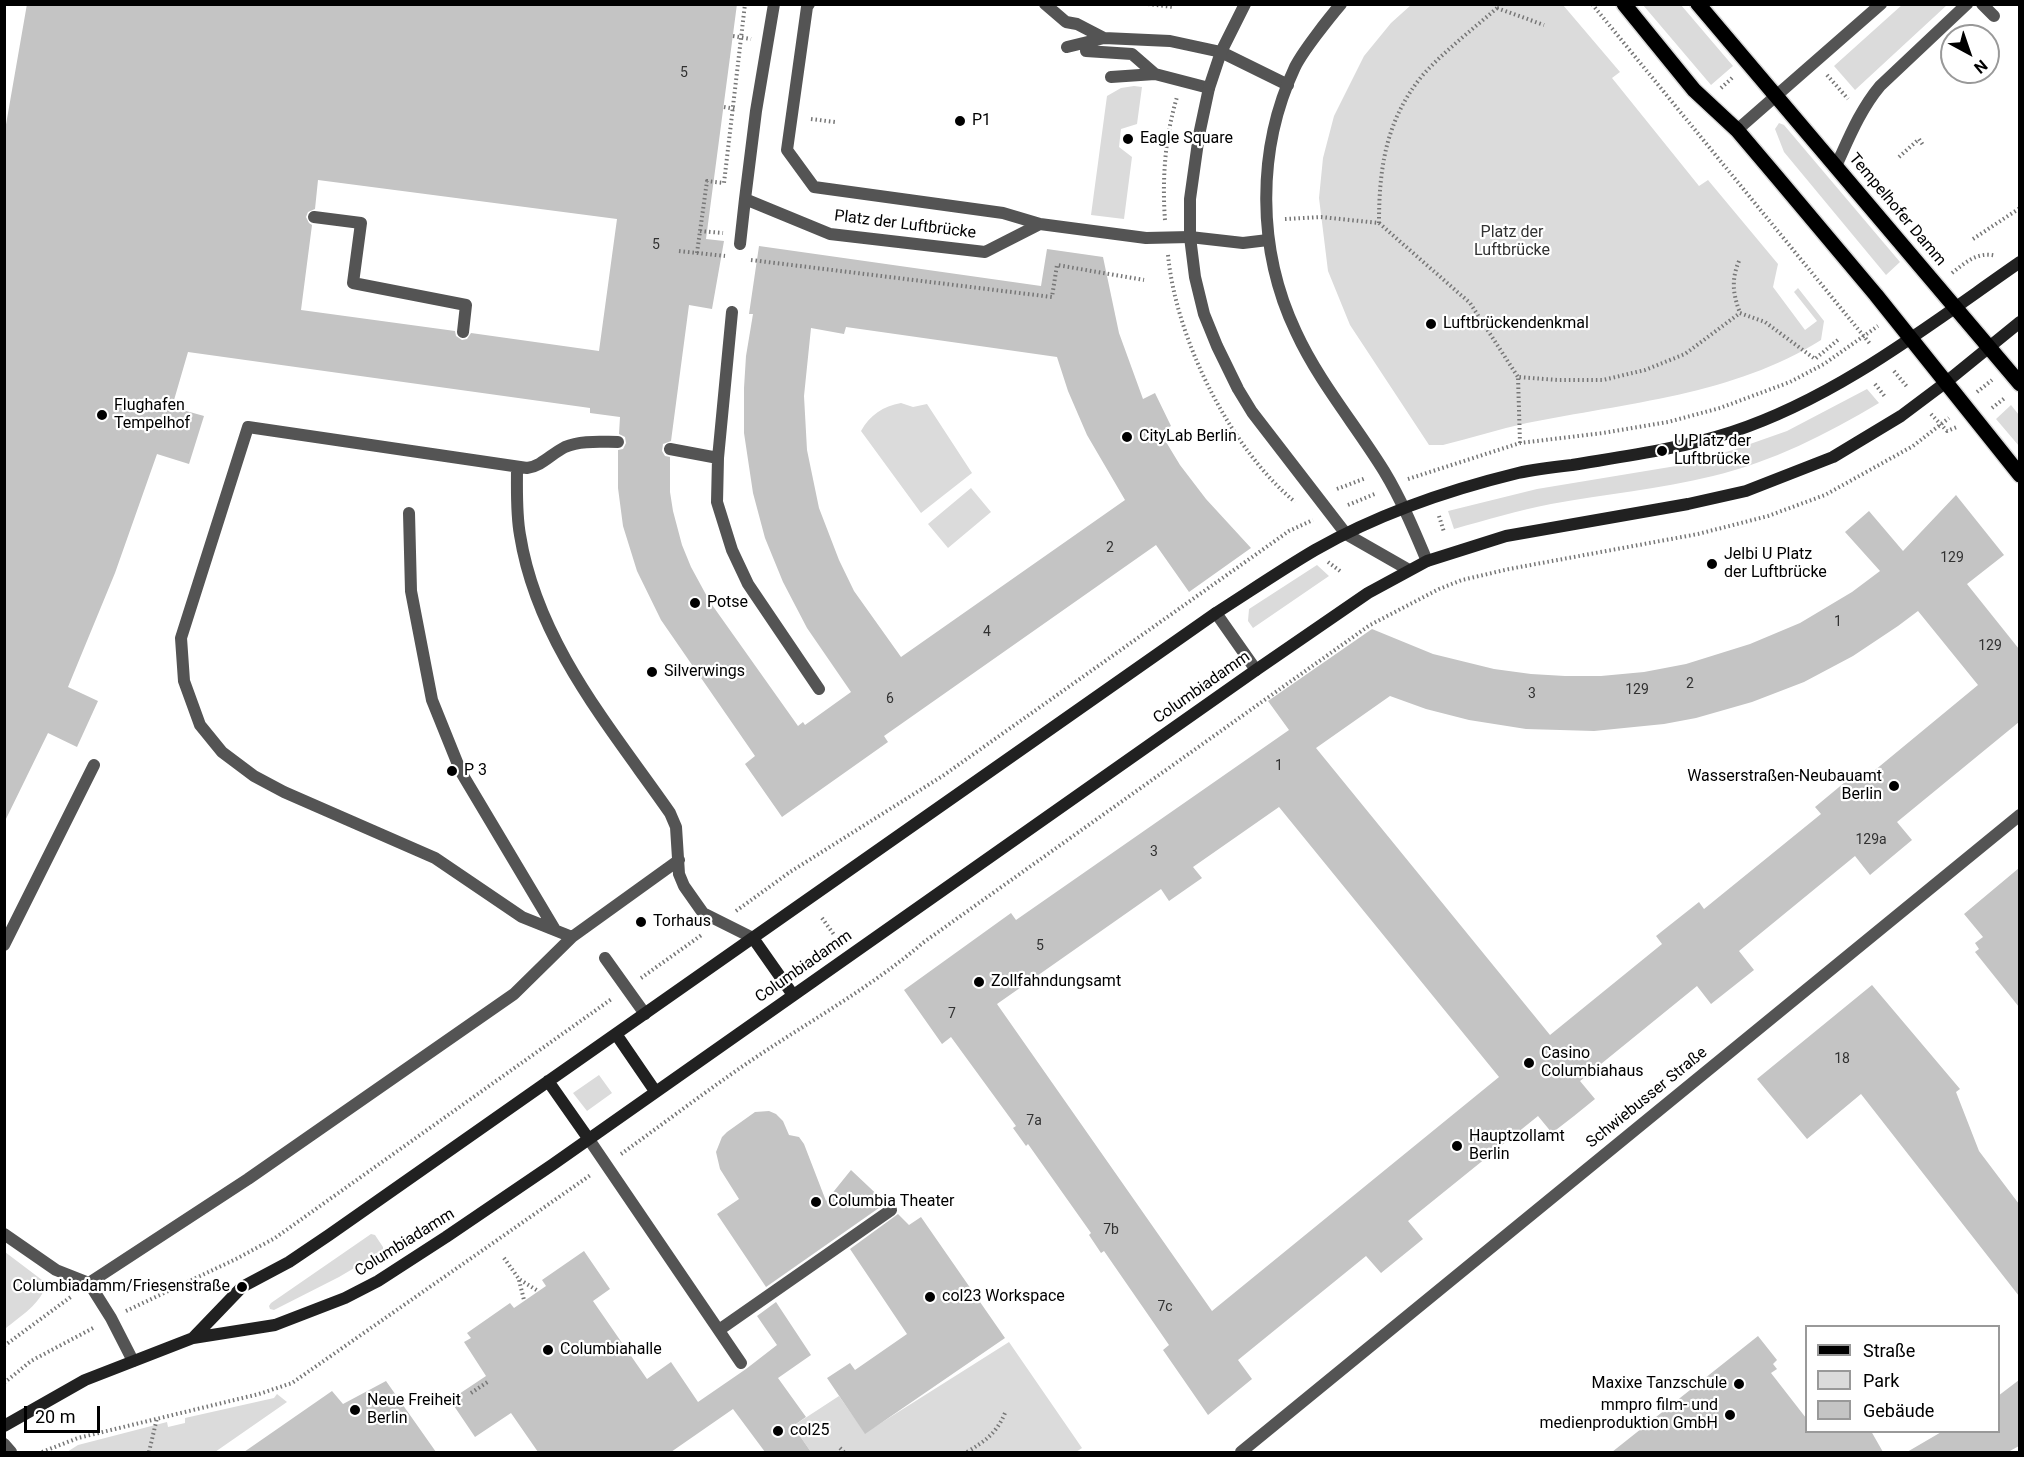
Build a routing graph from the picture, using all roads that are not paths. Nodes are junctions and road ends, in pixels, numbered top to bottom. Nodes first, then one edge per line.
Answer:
1 (774, 4) edge
2 (809, 4) edge
3 (1045, 4) edge
4 (1245, 4) edge
5 (1341, 4) edge
6 (1624, 4) edge
7 (1698, 4) edge
8 (1881, 4) edge
9 (1966, 4) edge
10 (1982, 4) edge
11 (1994, 16) dead end
12 (1104, 38) junction
13 (1067, 47) dead end
14 (1086, 51) dead end
15 (1221, 52) junction
16 (1155, 74) junction
17 (1111, 77) dead end
18 (1288, 85) junction
19 (1209, 88) junction
20 (1776, 97) junction
21 (1737, 130) junction
22 (1836, 166) junction
23 (745, 199) junction
24 (314, 217) dead end
25 (1040, 224) junction
26 (1190, 237) junction
27 (1268, 240) junction
28 (740, 244) dead end
29 (2019, 262) edge
30 (1955, 306) junction
31 (732, 312) dead end
32 (2019, 322) edge
33 (463, 332) dead end
34 (1910, 338) junction
35 (1990, 346) junction
36 (1946, 383) junction
37 (2019, 384) edge
38 (618, 442) dead end
39 (670, 449) dead end
40 (718, 458) junction
41 (517, 467) junction
42 (2019, 475) edge
43 (1405, 508) junction
44 (409, 513) dead end
45 (1346, 534) junction
46 (1427, 561) junction
47 (1409, 570) junction
48 (1216, 613) junction
49 (1256, 670) junction
50 (819, 689) dead end
51 (94, 765) dead end
52 (2019, 815) edge
53 (679, 860) junction
54 (554, 928) junction
55 (572, 937) junction
56 (753, 938) junction
57 (4, 945) edge
58 (605, 958) dead end
59 (793, 995) junction
60 (645, 1014) junction
61 (616, 1034) junction
62 (548, 1082) junction
63 (656, 1091) junction
64 (588, 1138) junction
65 (891, 1210) dead end
66 (4, 1234) edge
67 (89, 1283) junction
68 (719, 1330) junction
69 (193, 1338) junction
70 (133, 1361) junction
71 (741, 1363) dead end
72 (4, 1426) edge
73 (4, 1444) edge
74 (10, 1452) edge
75 (1241, 1452) edge

1 - 23 street
2 - 25 street, Platz der Luftbrücke
3 - 12 street
4 - 15 street
5 - 18 street
6 - 21 main road
7 - 20 main road, Tempelhofer Damm
8 - 20 street
9 - 22 street
10 - 11 street
12 - 13 street
12 - 15 street
14 - 16 street
15 - 18 street
15 - 19 street
16 - 17 street
16 - 19 street
18 - 27 street
19 - 26 street
20 - 21 street
20 - 22 main road, Tempelhofer Damm
21 - 34 main road
22 - 30 main road, Tempelhofer Damm
23 - 25 street, Platz der Luftbrücke
23 - 28 street
24 - 33 street
25 - 26 street, Platz der Luftbrücke
26 - 27 street, Platz der Luftbrücke
26 - 45 street
27 - 43 street
29 - 30 main road
30 - 34 main road
30 - 35 main road, Tempelhofer Damm
31 - 40 street
32 - 35 main road
34 - 36 main road
34 - 43 main road
35 - 36 main road
35 - 37 main road, Tempelhofer Damm
36 - 42 main road
36 - 46 main road
38 - 41 street
39 - 40 street
40 - 50 street
41 - 53 street
41 - 54 street
43 - 45 main road
43 - 46 street
44 - 54 street
45 - 47 street
45 - 48 main road, Columbiadamm
46 - 47 main road
47 - 49 main road, Columbiadamm
48 - 49 street
48 - 56 main road, Columbiadamm
49 - 59 main road, Columbiadamm
51 - 57 street
52 - 75 street, Schwiebusser Straße
53 - 55 street
53 - 56 street
54 - 55 street
55 - 67 street
56 - 59 main road
56 - 60 main road, Columbiadamm
58 - 60 street
59 - 63 main road, Columbiadamm
60 - 61 main road, Columbiadamm
61 - 62 main road, Columbiadamm
61 - 63 main road
62 - 64 main road
62 - 69 main road, Columbiadamm
63 - 64 main road, Columbiadamm
64 - 68 street
64 - 69 main road, Columbiadamm
65 - 68 street
66 - 67 street
67 - 70 street
68 - 71 street
69 - 70 main road, Columbiadamm
70 - 72 main road, Columbiadamm
73 - 74 street

